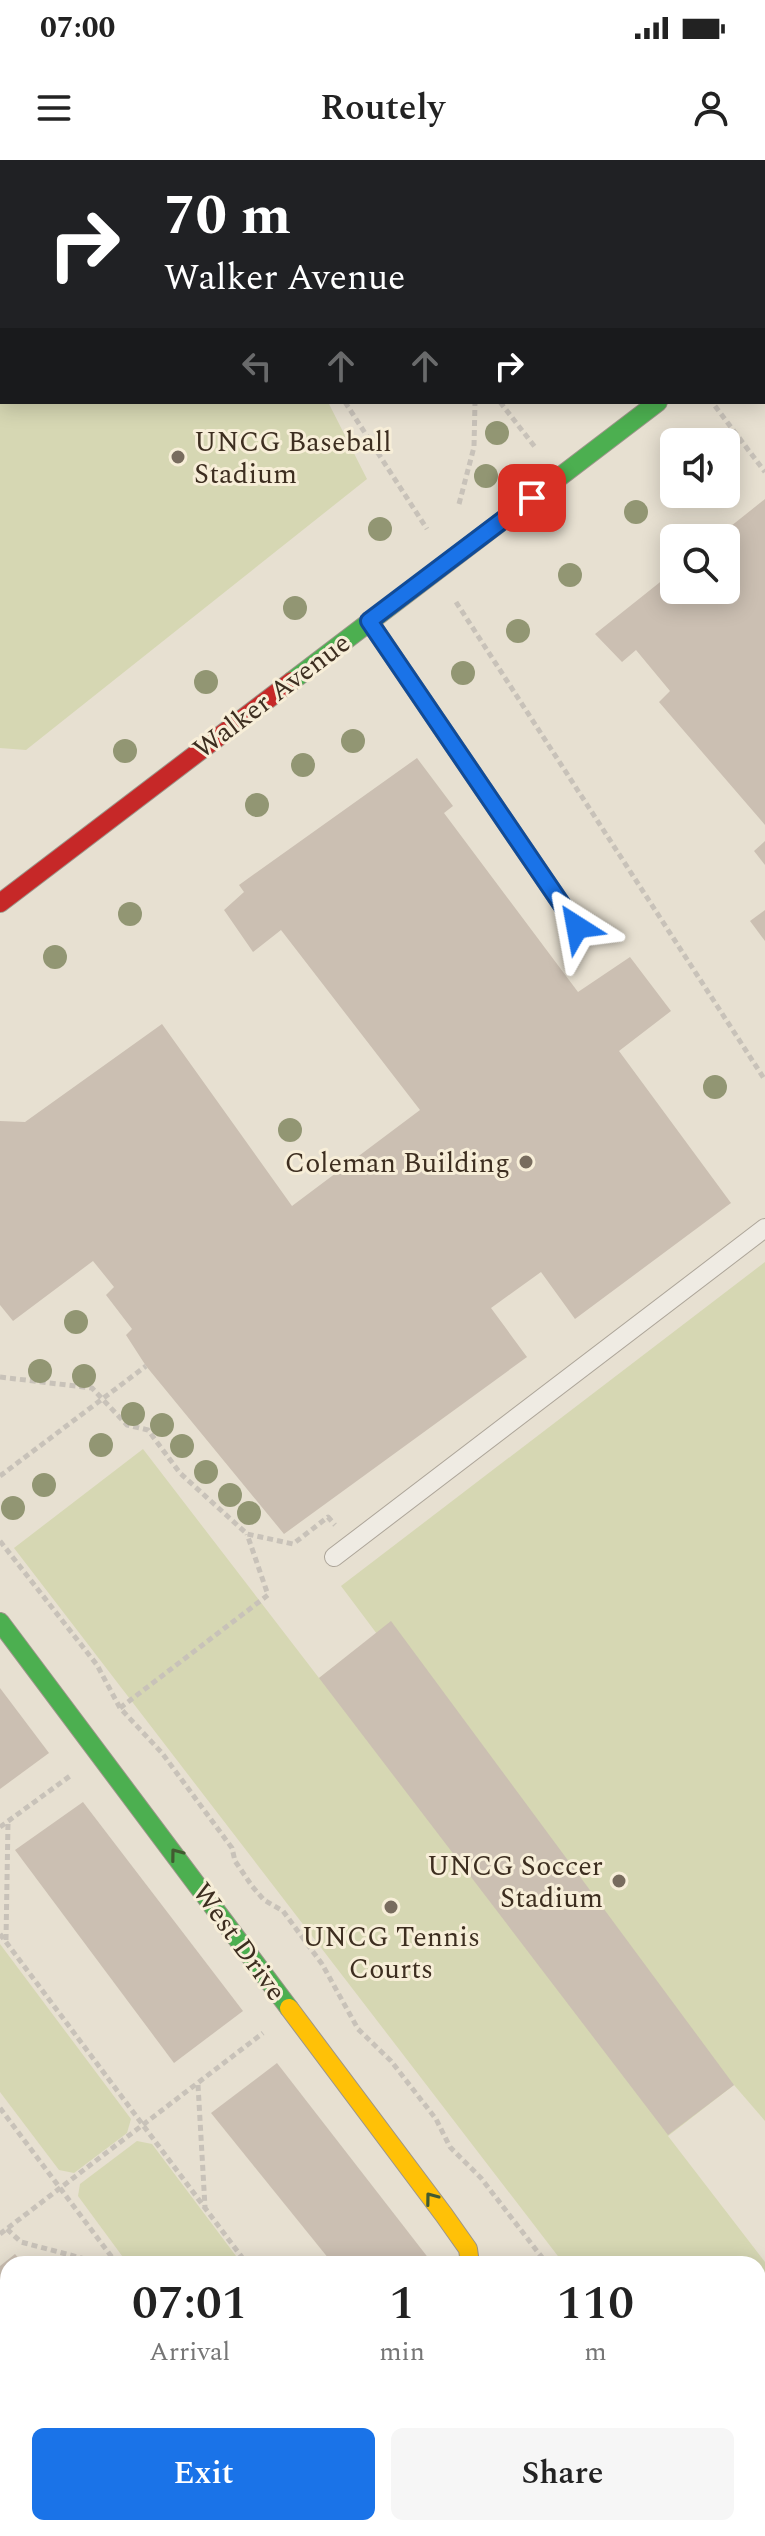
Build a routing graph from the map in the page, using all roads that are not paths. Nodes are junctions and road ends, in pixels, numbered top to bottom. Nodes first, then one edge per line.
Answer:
1 (655, 404) edge
2 (369, 621) junction
3 (0, 903) edge
4 (577, 927) dead end
5 (765, 1228) edge
6 (334, 1557) dead end
7 (0, 1622) edge
8 (469, 2256) edge

1 - 2 street, Walker Avenue
2 - 3 street, Walker Avenue
2 - 4 lane
5 - 6 lane
8 -> 7 street, West Drive

